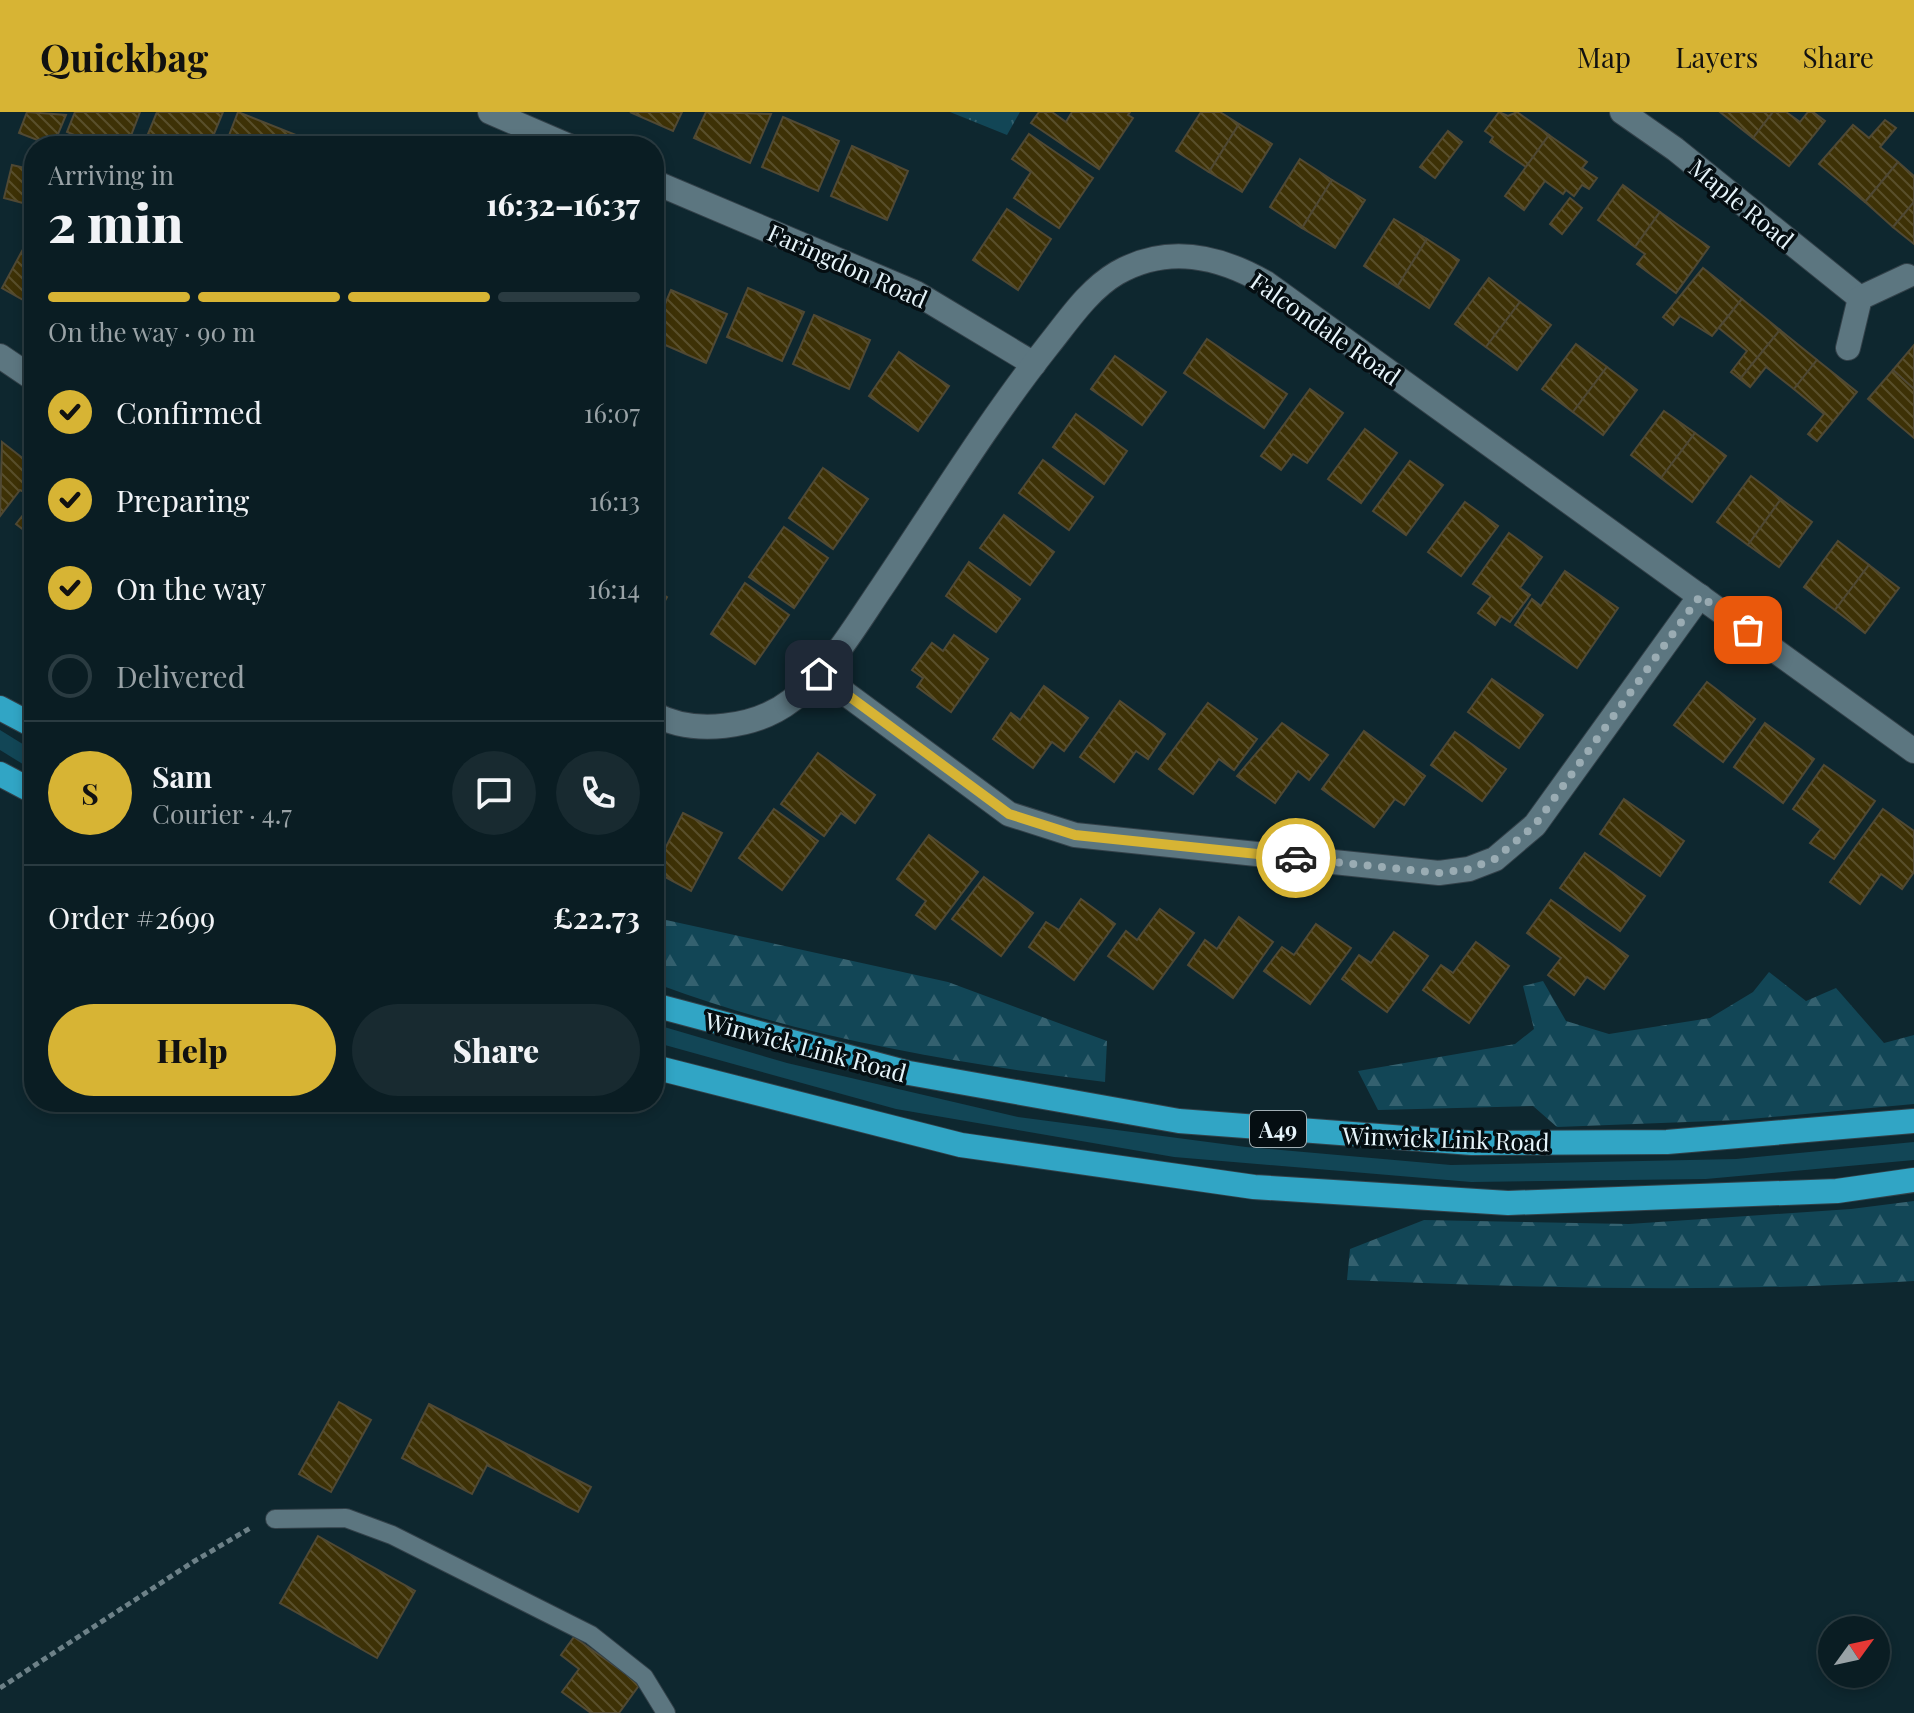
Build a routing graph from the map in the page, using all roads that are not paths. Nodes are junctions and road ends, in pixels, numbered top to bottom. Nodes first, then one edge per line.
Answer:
1 (490, 112) edge
2 (1622, 112) edge
3 (546, 136) edge
4 (664, 186) edge
5 (1907, 276) dead end
6 (1860, 298) junction
7 (1848, 348) dead end
8 (0, 356) edge
9 (1034, 364) junction
10 (24, 372) edge
11 (1700, 596) junction
12 (819, 674) junction
13 (0, 708) edge
14 (664, 717) edge
15 (24, 721) edge
16 (1914, 751) edge
17 (0, 774) edge
18 (24, 787) edge
19 (664, 1008) edge
20 (664, 1070) edge
21 (1914, 1121) edge
22 (1914, 1180) edge
23 (275, 1519) road end
24 (666, 1713) edge

1 - 3 street
2 - 6 street, Maple Road
4 - 9 street, Faringdon Road
5 - 6 street
6 - 7 street
8 - 10 street
9 - 11 street, Falcondale Road
9 - 12 street, Falcondale Road
11 - 12 street
11 - 16 street, Falcondale Road
12 - 14 street, Falcondale Road
13 - 15 main road
17 - 18 main road
19 - 21 main road, Winwick Link Road / A49
20 - 22 main road
23 - 24 lane

